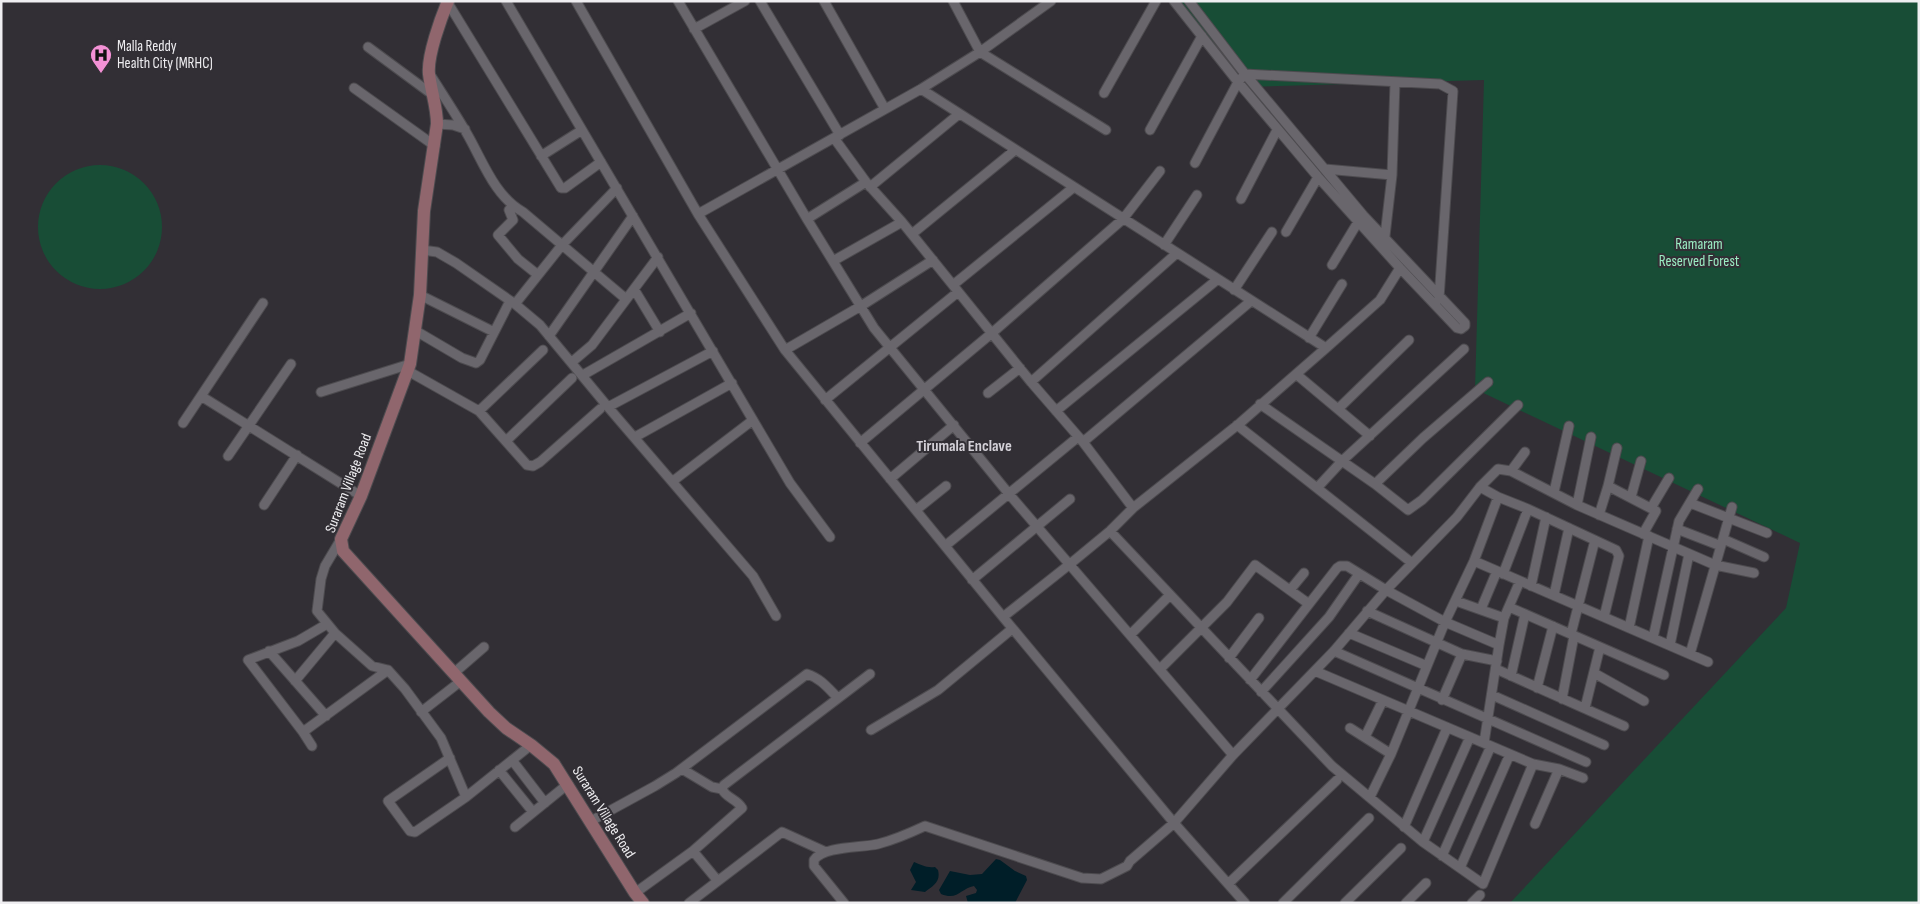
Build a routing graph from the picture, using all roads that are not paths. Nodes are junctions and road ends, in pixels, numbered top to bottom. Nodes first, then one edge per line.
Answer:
1 (506, 1) edge
2 (576, 1) edge
3 (678, 1) edge
4 (744, 1) edge
5 (760, 1) edge
6 (824, 1) edge
7 (953, 1) edge
8 (1051, 1) edge
9 (1156, 1) edge
10 (1174, 1) edge
11 (1189, 1) edge
12 (448, 2) edge
13 (694, 30) junction
14 (1202, 36) junction
15 (368, 47) dead end
16 (980, 52) junction
17 (428, 72) junction
18 (1245, 74) junction
19 (1238, 82) junction
20 (1395, 82) junction
21 (354, 88) dead end
22 (921, 90) junction
23 (1104, 93) dead end
24 (434, 96) junction
25 (885, 109) junction
26 (959, 114) junction
27 (437, 124) junction
28 (465, 129) junction
29 (582, 130) junction
30 (1106, 130) dead end
31 (1150, 130) dead end
32 (1277, 130) junction
33 (837, 136) junction
34 (434, 146) junction
35 (1015, 150) junction
36 (541, 156) junction
37 (601, 162) junction
38 (1195, 164) dead end
39 (1325, 168) junction
40 (778, 169) junction
41 (1160, 171) dead end
42 (1392, 175) junction
43 (1318, 177) junction
44 (868, 184) junction
45 (1074, 187) junction
46 (617, 188) junction
47 (1196, 195) dead end
48 (1241, 199) dead end
49 (513, 206) junction
50 (698, 214) junction
51 (633, 216) junction
52 (807, 219) junction
53 (1123, 219) junction
54 (902, 222) junction
55 (1358, 222) junction
56 (1272, 232) dead end
57 (1286, 232) dead end
58 (912, 234) junction
59 (1385, 236) junction
60 (562, 245) junction
61 (1164, 245) junction
62 (422, 250) junction
63 (1178, 254) junction
64 (658, 257) junction
65 (933, 260) junction
66 (833, 262) junction
67 (1332, 265) dead end
68 (1400, 268) junction
69 (594, 272) junction
70 (538, 275) junction
71 (1218, 280) junction
72 (1342, 284) dead end
73 (956, 288) junction
74 (634, 289) junction
75 (1234, 290) junction
76 (420, 295) junction
77 (1440, 296) junction
78 (626, 299) junction
79 (1251, 301) junction
80 (263, 303) dead end
81 (513, 303) junction
82 (861, 306) junction
83 (1437, 306) junction
84 (691, 313) junction
85 (416, 331) junction
86 (494, 332) junction
87 (660, 332) junction
88 (992, 333) junction
89 (549, 336) junction
90 (1310, 338) junction
91 (1409, 340) dead end
92 (891, 348) junction
93 (1326, 348) junction
94 (1464, 349) dead end
95 (543, 350) dead end
96 (785, 350) junction
97 (713, 351) junction
98 (572, 362) junction
99 (291, 364) dead end
100 (409, 368) junction
101 (1020, 368) junction
102 (1296, 374) junction
103 (583, 376) junction
104 (572, 378) dead end
105 (1031, 382) junction
106 (1488, 382) dead end
107 (732, 383) junction
108 (924, 388) junction
109 (321, 392) dead end
110 (988, 393) dead end
111 (200, 396) junction
112 (825, 400) junction
113 (1260, 404) junction
114 (1518, 405) dead end
115 (604, 408) junction
116 (1338, 409) junction
117 (479, 411) junction
118 (1056, 411) junction
119 (754, 420) junction
120 (183, 423) dead end
121 (249, 425) junction
122 (954, 425) junction
123 (1237, 425) junction
124 (1568, 426) dead end
125 (1370, 436) junction
126 (635, 437) junction
127 (1592, 437) dead end
128 (1080, 440) junction
129 (506, 441) junction
130 (860, 443) junction
131 (1617, 448) dead end
132 (1525, 452) dead end
133 (297, 455) junction
134 (228, 456) dead end
135 (1342, 461) junction
136 (1642, 461) dead end
137 (1511, 470) junction
138 (1669, 478) dead end
139 (890, 479) junction
140 (673, 481) junction
141 (1374, 484) junction
142 (946, 486) dead end
143 (1608, 486) junction
144 (1480, 487) junction
145 (1317, 488) junction
146 (1698, 489) dead end
147 (1554, 492) junction
148 (1009, 494) junction
149 (362, 496) junction
150 (1498, 497) junction
151 (1631, 497) junction
152 (1070, 499) dead end
153 (1690, 503) junction
154 (264, 505) dead end
155 (1578, 505) junction
156 (1732, 507) dead end
157 (1133, 508) junction
158 (1528, 508) junction
159 (1651, 508) junction
160 (916, 510) junction
161 (1599, 515) junction
162 (1546, 517) junction
163 (1729, 518) junction
164 (1038, 526) junction
165 (1569, 528) junction
166 (1677, 529) junction
167 (1110, 531) junction
168 (1767, 533) dead end
169 (1646, 535) junction
170 (830, 537) dead end
171 (341, 539) junction
172 (1594, 540) junction
173 (1722, 543) junction
174 (945, 546) junction
175 (1674, 547) junction
176 (1689, 554) junction
177 (1764, 557) dead end
178 (1474, 561) junction
179 (1412, 563) junction
180 (1070, 564) junction
181 (1715, 565) junction
182 (1500, 572) junction
183 (1304, 573) dead end
184 (1754, 573) dead end
185 (1358, 574) junction
186 (972, 580) junction
187 (1520, 581) junction
188 (1531, 586) junction
189 (1290, 590) junction
190 (1386, 590) junction
191 (1170, 595) junction
192 (1554, 596) junction
193 (1456, 601) junction
194 (1309, 604) junction
195 (1579, 606) junction
196 (1509, 607) junction
197 (1481, 610) junction
198 (1367, 611) junction
199 (1525, 614) junction
200 (776, 616) dead end
201 (1003, 617) junction
202 (1604, 617) junction
203 (1259, 618) dead end
204 (1504, 618) junction
205 (1445, 622) junction
206 (327, 624) junction
207 (1553, 626) junction
208 (1201, 628) junction
209 (1629, 628) junction
210 (1012, 629) junction
211 (335, 633) junction
212 (1349, 633) junction
213 (1130, 635) junction
214 (1573, 635) junction
215 (1653, 638) junction
216 (1438, 642) junction
217 (1499, 645) junction
218 (1670, 646) junction
219 (484, 647) dead end
220 (1600, 647) junction
221 (270, 651) junction
222 (1334, 651) junction
223 (1462, 654) junction
224 (1690, 654) junction
225 (1229, 658) junction
226 (1708, 662) dead end
227 (1497, 665) junction
228 (1427, 666) junction
229 (1160, 669) junction
230 (388, 670) junction
231 (1315, 671) junction
232 (1594, 672) junction
233 (870, 674) dead end
234 (1664, 675) dead end
235 (1511, 676) junction
236 (458, 677) junction
237 (1250, 680) junction
238 (295, 681) junction
239 (1537, 688) junction
240 (1417, 690) junction
241 (1261, 692) junction
242 (1492, 696) junction
243 (838, 698) junction
244 (1562, 699) junction
245 (1383, 700) junction
246 (1442, 700) junction
247 (1644, 701) dead end
248 (1585, 708) junction
249 (1278, 709) junction
250 (421, 712) junction
251 (1408, 712) junction
252 (326, 716) junction
253 (1489, 720) junction
254 (1624, 726) dead end
255 (1350, 728) dead end
256 (1447, 728) junction
257 (871, 730) dead end
258 (303, 732) junction
259 (1365, 737) junction
260 (1470, 737) junction
261 (531, 745) junction
262 (1488, 745) junction
263 (1604, 745) dead end
264 (312, 746) dead end
265 (1391, 754) junction
266 (1510, 754) junction
267 (1233, 755) junction
268 (450, 758) junction
269 (512, 760) junction
270 (1586, 762) dead end
271 (1534, 764) junction
272 (682, 768) junction
273 (1559, 769) junction
274 (499, 770) junction
275 (1583, 778) dead end
276 (1337, 780) dead end
277 (568, 784) junction
278 (722, 789) junction
279 (466, 797) junction
280 (1370, 798) junction
281 (545, 803) junction
282 (533, 812) junction
283 (1369, 818) dead end
284 (591, 821) junction
285 (1174, 823) junction
286 (1535, 824) dead end
287 (1404, 826) junction
288 (514, 827) dead end
289 (1422, 842) junction
290 (1401, 848) dead end
291 (692, 850) junction
292 (826, 852) junction
293 (1442, 856) junction
294 (1460, 868) junction
295 (717, 880) junction
296 (1426, 883) dead end
297 (1228, 884) junction
298 (1480, 895) dead end
299 (639, 898) edge
300 (688, 903) edge
301 (844, 903) edge
302 (1245, 903) edge
303 (1283, 903) edge
304 (1345, 903) edge
305 (1406, 903) edge
306 (1472, 903) edge

1 - 29 street
2 - 50 street
3 - 13 street
4 - 13 street
5 - 33 street
6 - 25 street
7 - 16 street
8 - 16 street
9 - 23 street
10 - 14 street
11 - 18 street
12 - 17 main road, Suraram Village Road
12 - 36 street
13 - 40 street
14 - 19 street
14 - 31 street
15 - 24 street
16 - 22 street
16 - 30 street
17 - 24 main road, Suraram Village Road
17 - 28 street
18 - 19 street
18 - 20 street
18 - 39 street
19 - 32 street
19 - 38 street
20 - 42 street
20 - 77 street
21 - 34 street
22 - 25 street
22 - 26 street
24 - 27 main road, Suraram Village Road
25 - 33 street
26 - 35 street
26 - 44 street
27 - 28 street
27 - 34 main road, Suraram Village Road
28 - 49 street
29 - 36 street
29 - 37 street
32 - 43 street
32 - 48 street
33 - 40 street
33 - 44 street
34 - 62 main road, Suraram Village Road
35 - 45 street
35 - 58 street
36 - 37 street
37 - 46 street
39 - 42 street
39 - 59 street
40 - 50 street
40 - 52 street
41 - 53 street
42 - 59 street
43 - 55 street
43 - 57 street
44 - 52 street
44 - 54 street
45 - 53 street
45 - 73 street
46 - 51 street
46 - 60 street
47 - 61 street
49 - 60 street
49 - 70 street
50 - 96 street
51 - 64 street
51 - 69 street
52 - 66 street
53 - 61 street
53 - 88 street
54 - 58 street
54 - 66 street
55 - 67 street
55 - 68 street
56 - 75 street
58 - 65 street
59 - 77 street
60 - 69 street
60 - 70 street
61 - 63 street
62 - 76 main road, Suraram Village Road
62 - 81 street
63 - 71 street
63 - 105 street
64 - 74 street
64 - 84 street
65 - 73 street
65 - 82 street
66 - 82 street
68 - 83 street
68 - 93 street
69 - 78 street
69 - 89 street
70 - 81 street
71 - 75 street
71 - 118 street
72 - 90 street
73 - 88 street
73 - 92 street
74 - 78 street
74 - 87 street
75 - 79 street
76 - 85 main road, Suraram Village Road
76 - 86 street
77 - 83 street
77 - 83 street
78 - 98 street
79 - 90 street
79 - 128 street
80 - 111 street
81 - 86 street
81 - 89 street
82 - 92 street
82 - 96 street
84 - 87 street
84 - 97 street
85 - 86 street
85 - 100 main road, Suraram Village Road
87 - 103 street
88 - 101 street
88 - 108 street
89 - 98 street
90 - 93 street
91 - 116 street
92 - 108 street
92 - 112 street
93 - 102 street
94 - 125 street
95 - 117 street
96 - 112 street
97 - 107 street
97 - 115 street
98 - 103 street
99 - 121 street
100 - 109 street
100 - 117 street
100 - 149 main road, Suraram Village Road
101 - 105 street
101 - 110 street
102 - 113 street
102 - 116 street
103 - 115 street
104 - 129 street
105 - 118 street
106 - 141 street
107 - 119 street
107 - 126 street
108 - 122 street
108 - 130 street
111 - 120 street
111 - 121 street
112 - 130 street
113 - 123 street
113 - 135 street
114 - 141 street
115 - 126 street
115 - 129 street
116 - 125 street
117 - 129 street
118 - 128 street
119 - 140 street
119 - 170 street
121 - 133 street
121 - 134 street
122 - 139 street
122 - 148 street
123 - 145 street
123 - 157 street
124 - 147 street
125 - 135 street
126 - 140 street
127 - 155 street
128 - 148 street
128 - 157 street
130 - 139 street
131 - 143 street
132 - 137 street
133 - 149 street
133 - 154 street
135 - 141 street
135 - 145 street
136 - 151 street
137 - 144 street
137 - 147 street
138 - 159 street
139 - 160 street
140 - 200 street
142 - 160 street
143 - 151 street
143 - 161 street
144 - 150 street
144 - 179 street
145 - 179 street
146 - 153 street
147 - 155 street
148 - 164 street
148 - 174 street
149 - 171 main road, Suraram Village Road
150 - 158 street
150 - 178 street
151 - 159 street
152 - 164 street
153 - 163 street
153 - 166 street
155 - 161 street
156 - 163 street
157 - 167 street
158 - 162 street
158 - 182 street
159 - 169 street
160 - 174 street
161 - 169 street
162 - 165 street
162 - 188 street
163 - 168 street
163 - 173 street
164 - 180 street
164 - 186 street
165 - 172 street
165 - 192 street
166 - 173 street
166 - 175 street
167 - 180 street
167 - 191 street
169 - 175 street
169 - 209 street
171 - 206 street
171 - 236 main road, Suraram Village Road
172 - 195 street
172 - 202 street
173 - 177 street
173 - 181 street
174 - 186 street
175 - 176 street
175 - 215 street
176 - 181 street
176 - 218 street
178 - 182 street
178 - 193 street
179 - 190 street
180 - 201 street
180 - 213 street
181 - 184 street
181 - 224 street
182 - 187 street
182 - 197 street
183 - 189 street
185 - 190 street
185 - 194 street
185 - 241 street
186 - 201 street
187 - 188 street
187 - 196 street
188 - 192 street
189 - 194 street
189 - 208 street
190 - 198 street
190 - 205 street
191 - 208 street
191 - 213 street
192 - 195 street
193 - 197 street
193 - 205 street
194 - 237 street
195 - 202 street
195 - 214 street
196 - 199 street
196 - 204 street
197 - 204 street
198 - 212 street
198 - 216 street
199 - 207 street
199 - 235 street
201 - 210 street
202 - 209 street
203 - 225 street
204 - 217 street
205 - 216 street
205 - 217 street
206 - 211 street
206 - 221 street
207 - 214 street
207 - 239 street
208 - 225 street
208 - 229 street
209 - 215 street
210 - 257 street
210 - 285 street
211 - 230 street
211 - 238 street
212 - 222 street
212 - 228 street
213 - 229 street
214 - 220 street
214 - 244 street
215 - 218 street
216 - 223 street
216 - 228 street
217 - 227 street
218 - 224 street
219 - 236 street
220 - 232 street
220 - 234 street
221 - 238 street
221 - 258 street
222 - 231 street
222 - 240 street
223 - 227 street
223 - 246 street
224 - 226 street
225 - 237 street
227 - 235 street
227 - 242 street
228 - 240 street
229 - 267 street
230 - 250 street
230 - 252 street
231 - 245 street
231 - 249 street
232 - 247 street
232 - 248 street
233 - 243 street
235 - 239 street
236 - 250 street
236 - 261 main road, Suraram Village Road
237 - 241 street
238 - 252 street
239 - 244 street
240 - 246 street
240 - 251 street
241 - 249 street
242 - 253 street
242 - 263 street
243 - 272 street
243 - 278 street
244 - 248 street
245 - 251 street
245 - 259 street
246 - 253 street
248 - 254 street
249 - 267 street
249 - 280 street
250 - 268 street
251 - 256 street
251 - 265 street
252 - 258 street
253 - 262 street
253 - 270 street
255 - 259 street
256 - 260 street
256 - 287 street
258 - 264 street
259 - 265 street
260 - 262 street
260 - 289 street
261 - 269 street
261 - 277 main road, Suraram Village Road
262 - 266 street
262 - 293 street
265 - 280 street
266 - 271 street
266 - 294 street
267 - 285 street
268 - 279 street
268 - 279 street
269 - 274 street
269 - 281 street
271 - 273 street
271 - 294 street
272 - 278 street
272 - 284 street
273 - 275 street
273 - 286 street
274 - 279 street
274 - 282 street
276 - 297 street
277 - 281 street
277 - 284 main road, Suraram Village Road
278 - 291 street
280 - 287 street
281 - 282 street
282 - 288 street
283 - 303 street
284 - 299 main road, Suraram Village Road
285 - 292 street
285 - 297 street
287 - 289 street
289 - 293 street
290 - 304 street
291 - 295 street
291 - 299 street
292 - 295 street
292 - 301 street
293 - 294 street
295 - 300 street
296 - 305 street
297 - 302 street
298 - 306 street

